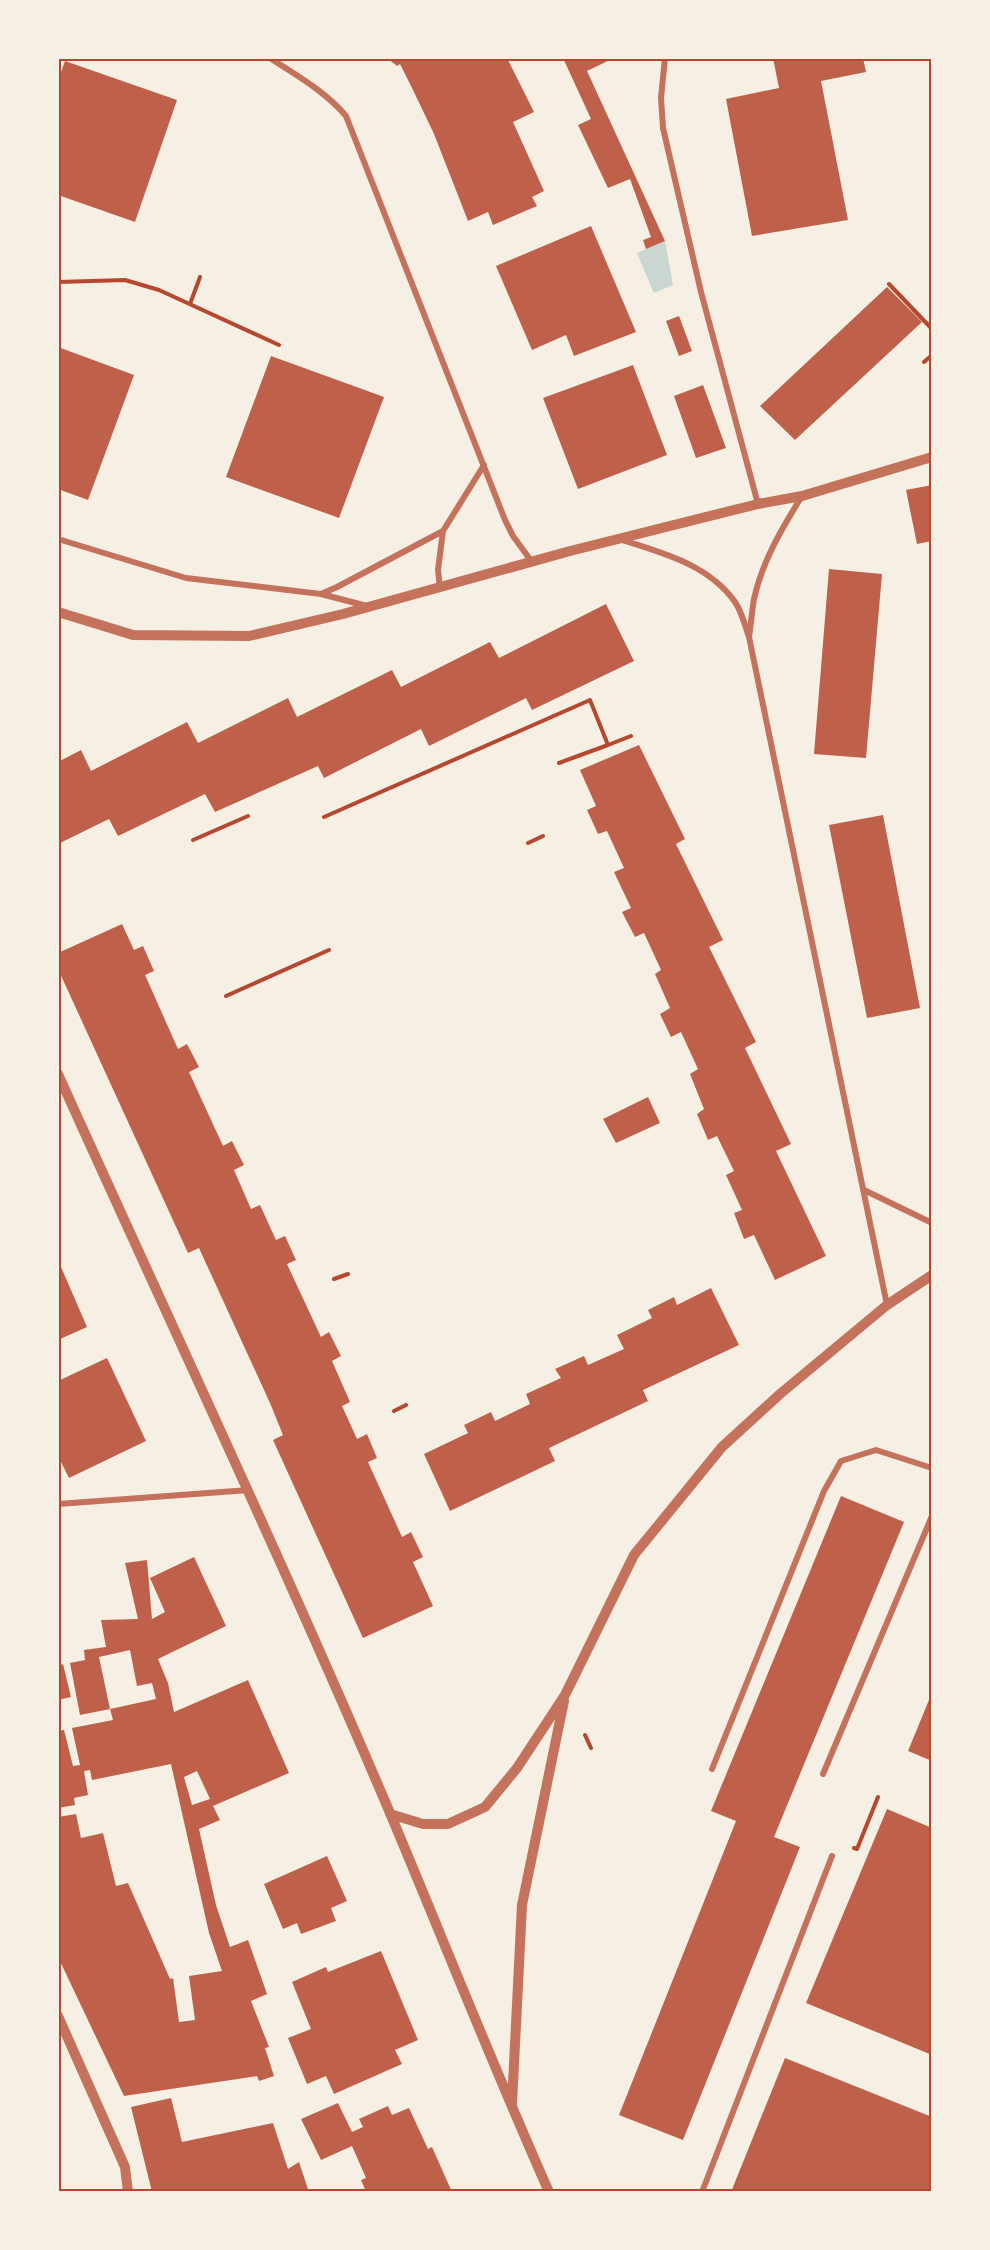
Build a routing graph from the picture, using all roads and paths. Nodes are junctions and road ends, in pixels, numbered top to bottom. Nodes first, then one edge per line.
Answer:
1 (270, 58) edge
2 (665, 58) edge
3 (200, 277) dead end
4 (58, 282) edge
5 (890, 284) dead end
6 (190, 304) junction
7 (932, 329) edge
8 (279, 345) dead end
9 (932, 355) edge
10 (924, 362) dead end
11 (932, 457) edge
12 (484, 465) junction
13 (802, 496) junction
14 (758, 504) junction
15 (444, 531) junction
16 (58, 538) edge
17 (618, 539) junction
18 (532, 562) junction
19 (440, 588) junction
20 (321, 594) junction
21 (370, 607) junction
22 (58, 612) edge
23 (749, 637) junction
24 (631, 736) dead end
25 (608, 745) junction
26 (559, 763) dead end
27 (248, 816) dead end
28 (324, 818) dead end
29 (543, 836) dead end
30 (193, 840) dead end
31 (528, 843) dead end
32 (329, 950) dead end
33 (226, 996) dead end
34 (58, 1074) edge
35 (864, 1190) junction
36 (932, 1223) edge
37 (348, 1274) dead end
38 (932, 1275) edge
39 (334, 1279) dead end
40 (887, 1305) junction
41 (406, 1405) dead end
42 (394, 1411) dead end
43 (932, 1468) edge
44 (249, 1490) junction
45 (58, 1504) edge
46 (932, 1516) edge
47 (565, 1695) junction
48 (712, 1769) dead end
49 (823, 1774) dead end
50 (878, 1797) dead end
51 (390, 1814) junction
52 (847, 1845) dead end
53 (832, 1856) dead end
54 (58, 2016) edge
55 (512, 2109) junction
56 (128, 2192) edge
57 (549, 2192) edge
58 (702, 2192) edge

1 - 12 street
2 - 14 street
3 - 6 path
4 - 6 path
5 - 7 path
6 - 8 path
9 - 10 path
11 - 13 street
12 - 15 street
12 - 18 street
13 - 14 street
13 - 23 street
14 - 17 street
15 - 19 street
15 - 20 street
16 - 20 street
17 - 18 street
17 - 23 street
18 - 19 street
19 - 21 street
20 - 21 street
21 - 22 street
23 - 35 street
24 - 25 path
25 - 26 path
25 - 28 path
27 - 30 path
29 - 31 path
32 - 33 path
34 - 44 street
35 - 36 street
35 - 40 street
37 - 39 path
38 - 40 street
40 - 47 street
41 - 42 path
43 - 48 street
44 - 45 street
44 - 51 street
46 - 49 street
47 - 51 street
47 - 55 street
50 - 52 path
51 - 55 street
53 - 58 street
54 - 56 street
55 - 57 street

